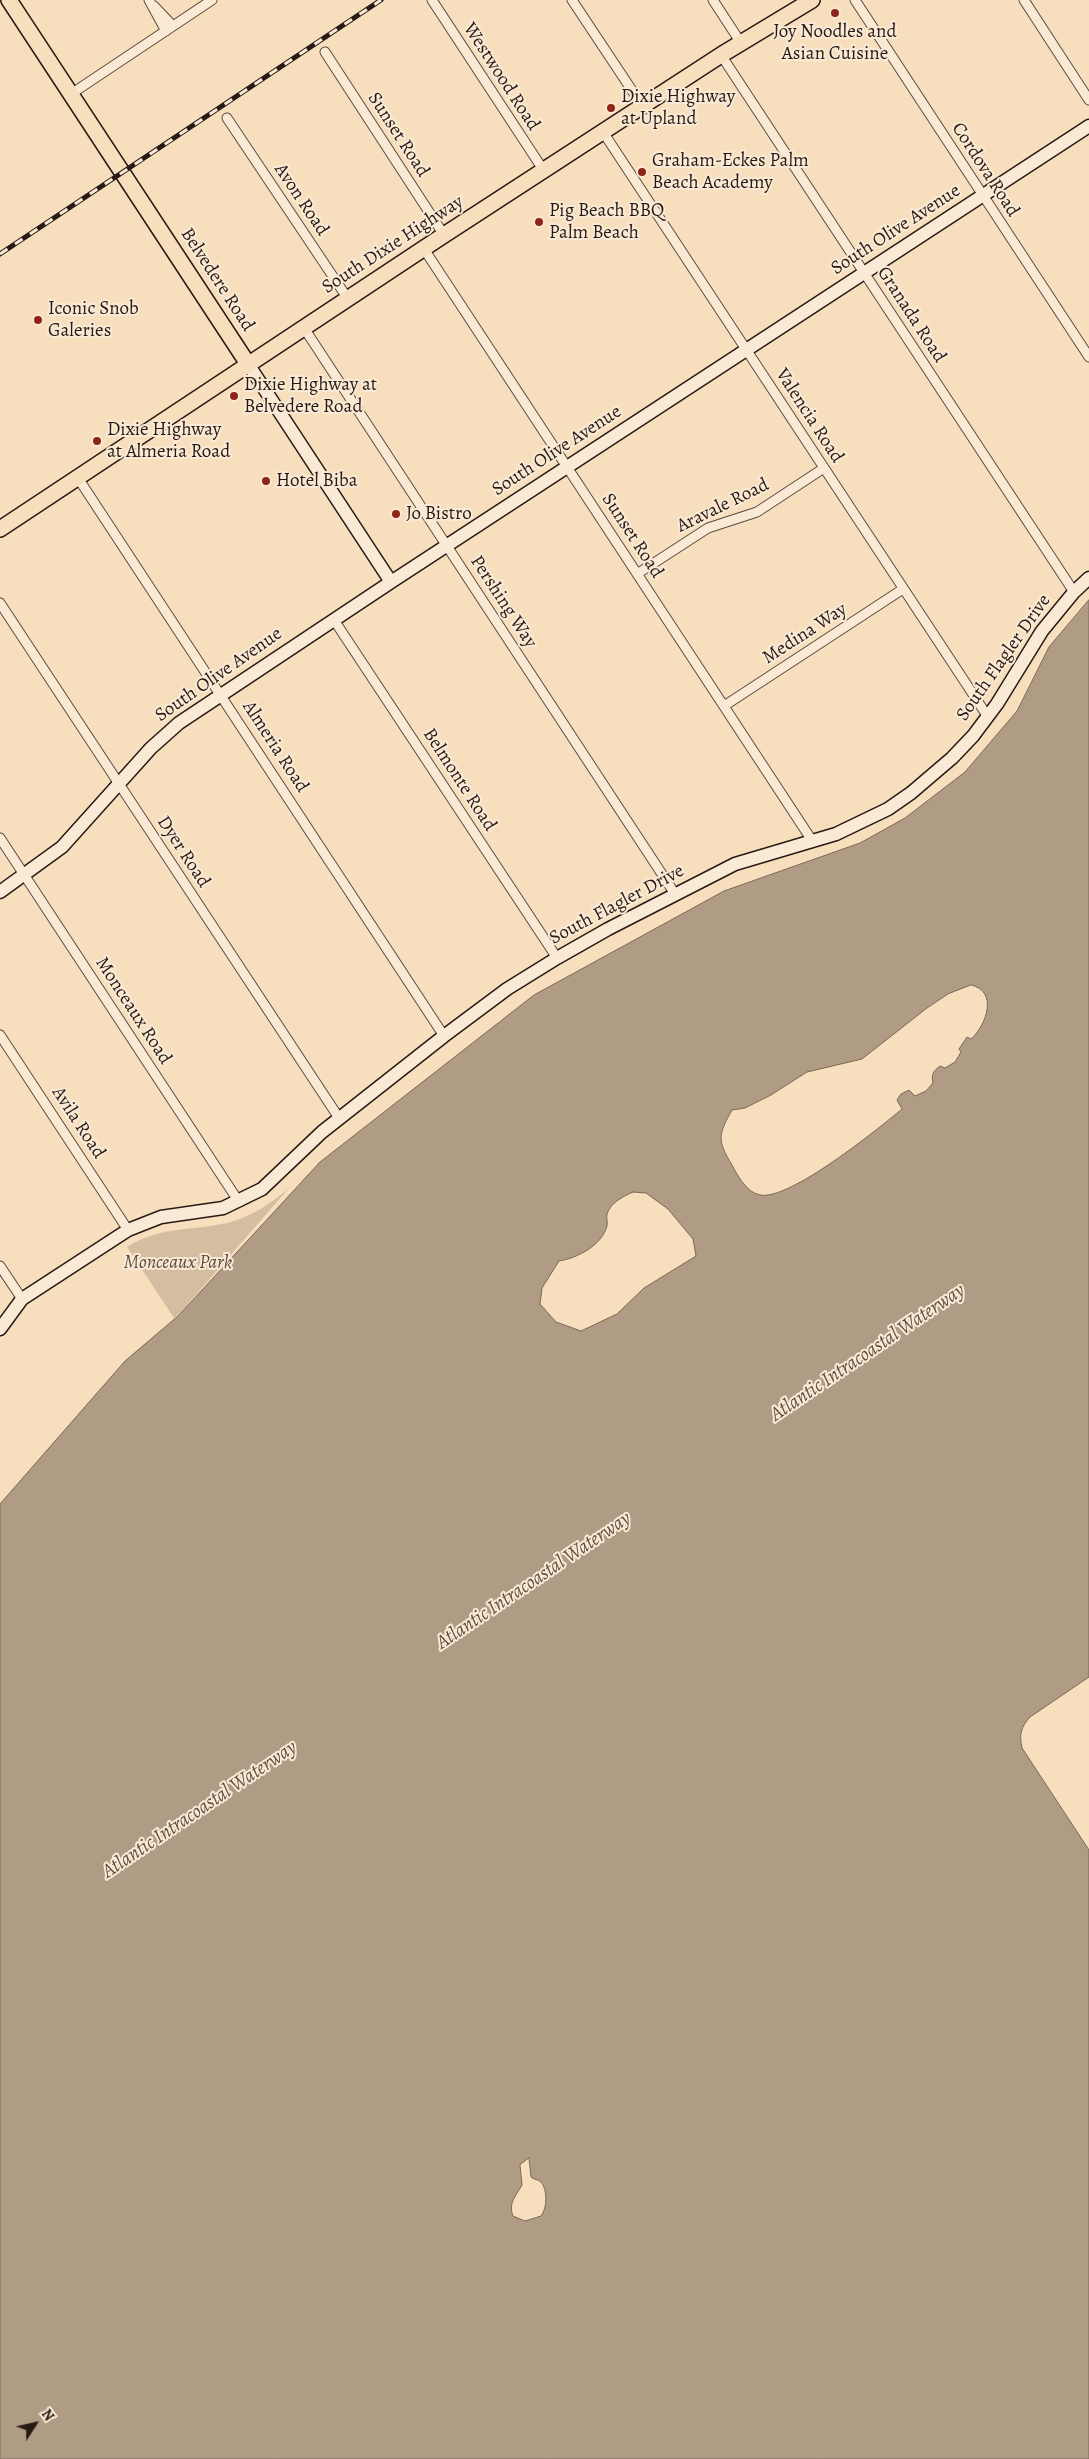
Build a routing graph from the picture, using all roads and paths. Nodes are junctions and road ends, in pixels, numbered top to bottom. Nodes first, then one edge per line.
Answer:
1 (9, 0) edge
2 (212, 0) edge
3 (432, 0) edge
4 (572, 0) edge
5 (713, 0) edge
6 (812, 0) edge
7 (854, 0) edge
8 (1024, 0) edge
9 (151, 3) edge
10 (170, 28) junction
11 (741, 43) junction
12 (325, 52) dead end
13 (721, 56) junction
14 (71, 94) junction
15 (1089, 100) edge
16 (643, 107) junction
17 (227, 118) dead end
18 (1089, 126) edge
19 (604, 132) junction
20 (544, 171) junction
21 (983, 196) junction
22 (444, 235) junction
23 (424, 249) junction
24 (864, 273) junction
25 (348, 299) junction
26 (304, 328) junction
27 (746, 350) junction
28 (1089, 357) edge
29 (248, 364) junction
30 (567, 468) junction
31 (824, 468) junction
32 (78, 478) junction
33 (0, 529) edge
34 (447, 546) junction
35 (637, 574) junction
36 (1089, 578) edge
37 (391, 582) junction
38 (903, 589) junction
39 (1074, 592) junction
40 (0, 603) edge
41 (334, 620) junction
42 (220, 694) junction
43 (724, 706) junction
44 (988, 717) junction
45 (119, 784) junction
46 (0, 838) edge
47 (813, 842) junction
48 (25, 875) junction
49 (0, 892) edge
50 (675, 894) junction
51 (557, 958) junction
52 (0, 1034) edge
53 (444, 1036) junction
54 (339, 1118) junction
55 (239, 1202) junction
56 (128, 1230) junction
57 (0, 1266) edge
58 (22, 1299) junction
59 (0, 1329) edge

1 - 14 main road, Belvedere Road
2 - 10 street
3 - 20 street, Westwood Road
4 - 16 street
5 - 11 street
6 - 11 main road, South Dixie Highway
7 - 21 street, Cordova Road
8 - 15 street
9 - 10 street
10 - 14 street
11 - 13 main road, South Dixie Highway
12 - 22 street, Sunset Road
13 - 16 main road, South Dixie Highway
13 - 24 street, Granada Road
14 - 29 main road, Belvedere Road
16 - 19 main road, South Dixie Highway
17 - 25 street, Avon Road
18 - 21 street, South Olive Avenue
19 - 20 main road, South Dixie Highway
19 - 27 street, Valencia Road
20 - 22 main road, South Dixie Highway
21 - 24 street, South Olive Avenue
21 - 28 street, Cordova Road
22 - 23 main road, South Dixie Highway
23 - 25 main road, South Dixie Highway
23 - 30 street, Sunset Road
24 - 27 street, South Olive Avenue
24 - 39 street, Granada Road
25 - 26 main road, South Dixie Highway
26 - 29 main road, South Dixie Highway
26 - 34 street, Pershing Way
27 - 30 street, South Olive Avenue
27 - 31 street, Valencia Road
29 - 32 main road, South Dixie Highway
29 - 37 street, Belvedere Road
30 - 34 street, South Olive Avenue
30 - 35 street, Sunset Road
31 - 35 street, Aravale Road
31 - 38 street, Valencia Road
32 - 33 main road, South Dixie Highway
32 - 42 street, Almeria Road
34 - 37 street, South Olive Avenue
34 - 50 street, Pershing Way
35 - 43 street, Sunset Road
36 - 39 street, South Flagler Drive
37 - 41 street, South Olive Avenue
38 - 43 street, Medina Way
38 - 44 street, Valencia Road
39 - 44 street, South Flagler Drive
40 - 45 street, Dyer Road
41 - 42 street, South Olive Avenue
41 - 51 street, Belmonte Road
42 - 45 street, South Olive Avenue
42 - 53 street, Almeria Road
43 - 47 street, Sunset Road
44 - 47 street, South Flagler Drive
45 - 48 street, South Olive Avenue
45 - 54 street, Dyer Road
46 - 48 street, Monceaux Road
47 - 50 street, South Flagler Drive
48 - 49 street, South Olive Avenue
48 - 55 street, Monceaux Road
50 - 51 street, South Flagler Drive
51 - 53 street, South Flagler Drive
52 - 56 street, Avila Road
53 - 54 street, South Flagler Drive
54 - 55 street, South Flagler Drive
55 - 56 street, South Flagler Drive
56 - 58 street, South Flagler Drive
57 - 58 street
58 - 59 street

